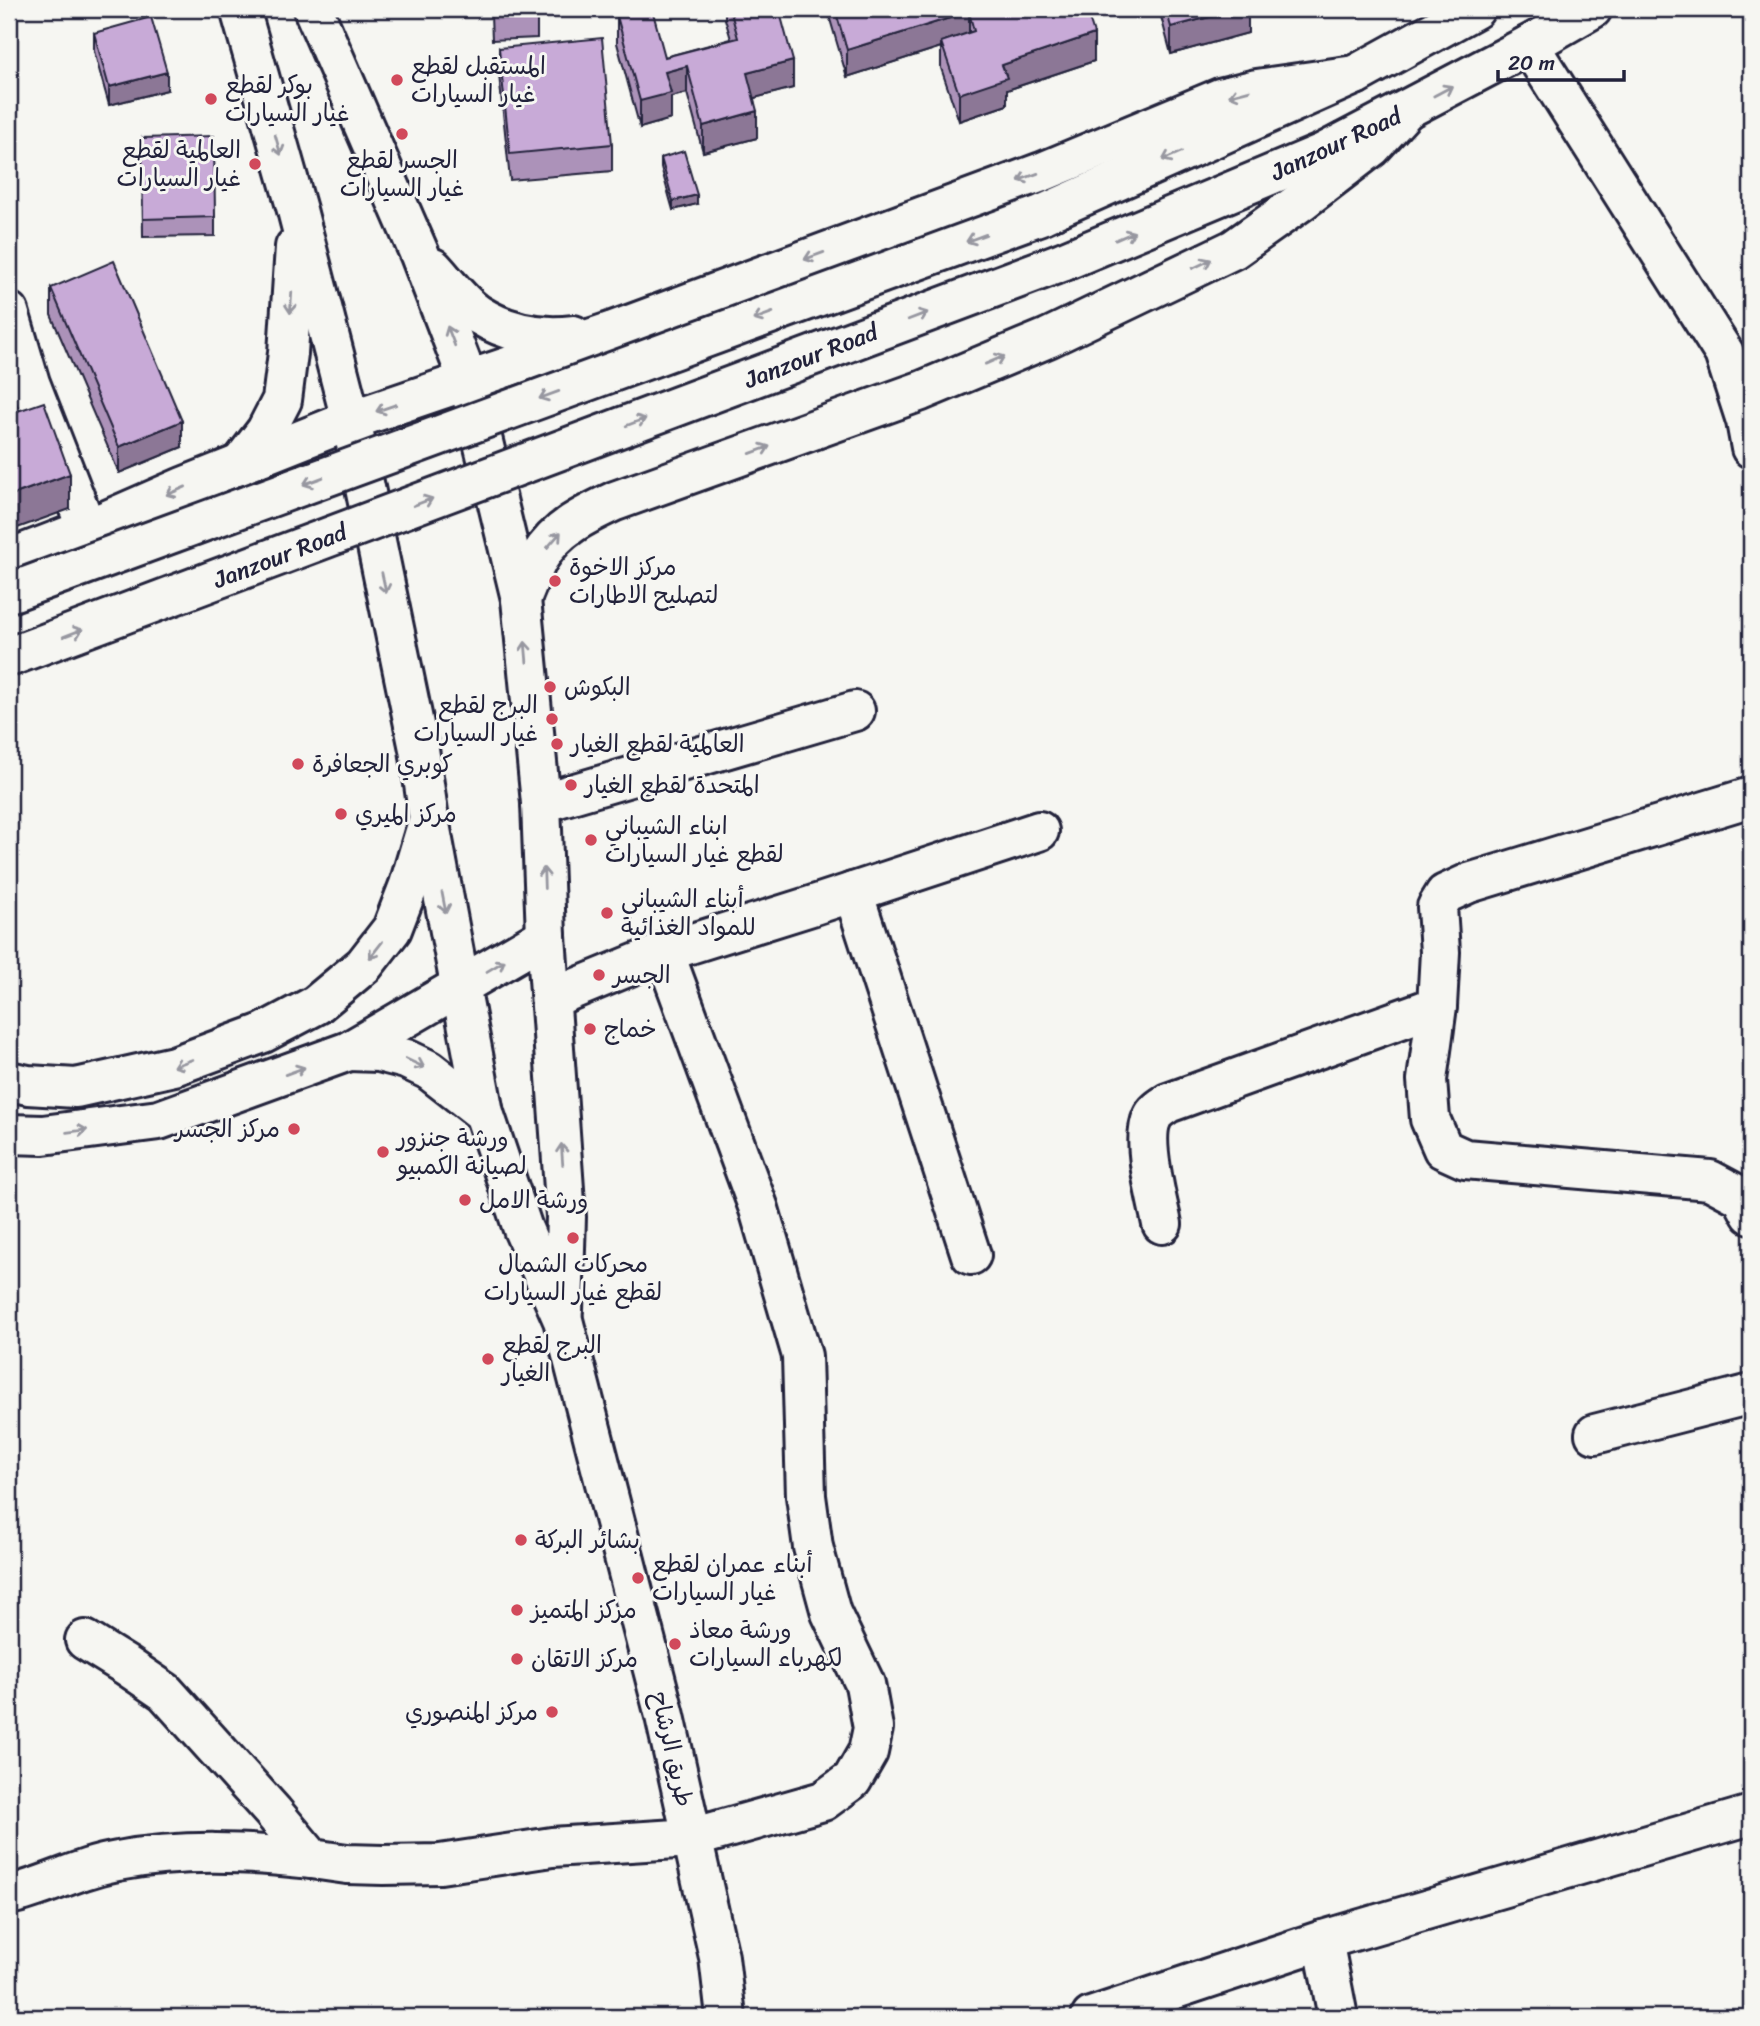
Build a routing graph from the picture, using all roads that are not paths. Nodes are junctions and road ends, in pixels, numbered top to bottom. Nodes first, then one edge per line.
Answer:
1 (240, 9) edge
2 (313, 9) edge
3 (1475, 9) edge
4 (1592, 9) edge
5 (1529, 45) junction
6 (1355, 75) junction
7 (1404, 112) junction
8 (297, 210) junction
9 (421, 255) junction
10 (9, 312) edge
11 (613, 331) junction
12 (468, 380) junction
13 (351, 420) junction
14 (1751, 448) edge
15 (239, 466) junction
16 (87, 528) junction
17 (9, 559) edge
18 (9, 593) edge
19 (522, 599) junction
20 (16, 660) edge
21 (855, 711) dead end
22 (1751, 797) edge
23 (541, 803) junction
24 (429, 820) junction
25 (1039, 831) dead end
26 (853, 892) junction
27 (546, 936) junction
28 (664, 952) junction
29 (460, 987) junction
30 (552, 998) junction
31 (1437, 1006) junction
32 (349, 1051) junction
33 (9, 1081) edge
34 (484, 1112) junction
35 (9, 1134) edge
36 (1751, 1214) edge
37 (1162, 1224) dead end
38 (971, 1255) dead end
39 (563, 1320) junction
40 (1751, 1394) edge
41 (1595, 1433) dead end
42 (85, 1640) dead end
43 (1751, 1815) edge
44 (692, 1838) junction
45 (312, 1859) junction
46 (9, 1895) edge
47 (1323, 1940) junction
48 (726, 2017) edge
49 (1091, 2017) edge
50 (1338, 2017) edge

1 -> 8 main road
2 - 9 main road
3 - 6 main road
4 - 5 main road, Janzour Road
7 -> 5 main road, Janzour Road
5 - 14 main road
6 -> 11 main road
6 -> 18 main road, bridge
19 -> 7 main road
20 -> 7 main road, Janzour Road, bridge
8 - 13 main road
8 -> 15 main road
9 - 11 main road
12 -> 9 main road
10 - 16 main road
11 - 12 main road
12 -> 13 main road
12 - 19 main road
13 - 15 main road
13 -> 24 main road
15 -> 16 main road
16 - 17 main road
23 -> 19 main road
21 - 23 main road
22 - 31 main road
27 -> 23 main road
24 -> 29 main road
24 -> 33 main road
25 - 26 main road
26 - 28 main road
26 - 38 main road
29 -> 27 main road
27 - 30 main road
28 - 30 main road
28 - 44 main road
29 - 32 main road
29 - 34 main road
39 -> 30 main road
31 - 36 main road
31 - 37 main road
32 -> 34 main road
35 -> 32 main road
34 - 39 main road
39 - 44 main road, طريق الرشاح
40 - 41 main road
42 - 45 main road
43 - 47 main road
44 - 45 main road
44 - 48 main road, طريق الرشاح
45 - 46 main road
47 - 49 main road
47 - 50 main road

